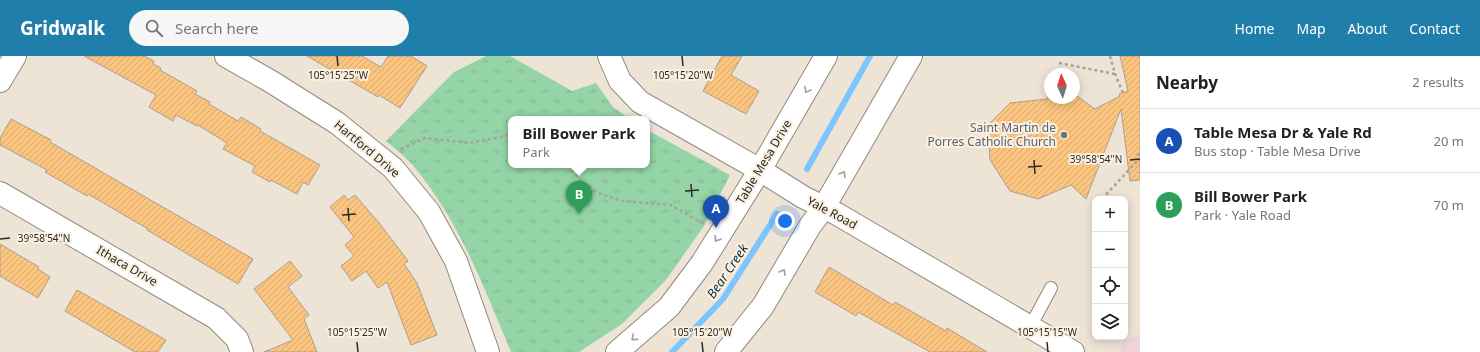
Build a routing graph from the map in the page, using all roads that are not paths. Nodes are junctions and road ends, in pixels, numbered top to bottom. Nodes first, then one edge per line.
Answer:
1 (15, 56) edge
2 (226, 56) edge
3 (609, 56) edge
4 (826, 56) edge
5 (911, 56) edge
6 (0, 81) edge
7 (760, 170) junction
8 (0, 193) edge
9 (824, 207) junction
10 (1051, 288) dead end
11 (1030, 327) junction
12 (242, 352) edge
13 (488, 352) edge
14 (617, 352) edge
15 (726, 352) edge
16 (1073, 352) edge

1 - 6 street
2 - 13 street, Hartford Drive
3 - 7 street, Yale Road
4 -> 7 street, Table Mesa Drive
9 -> 5 street
7 - 9 street, Yale Road
7 -> 14 street, Table Mesa Drive
8 - 12 street, Ithaca Drive
9 - 11 street, Yale Road
15 -> 9 street
10 - 11 lane
11 - 16 street, Yale Road

